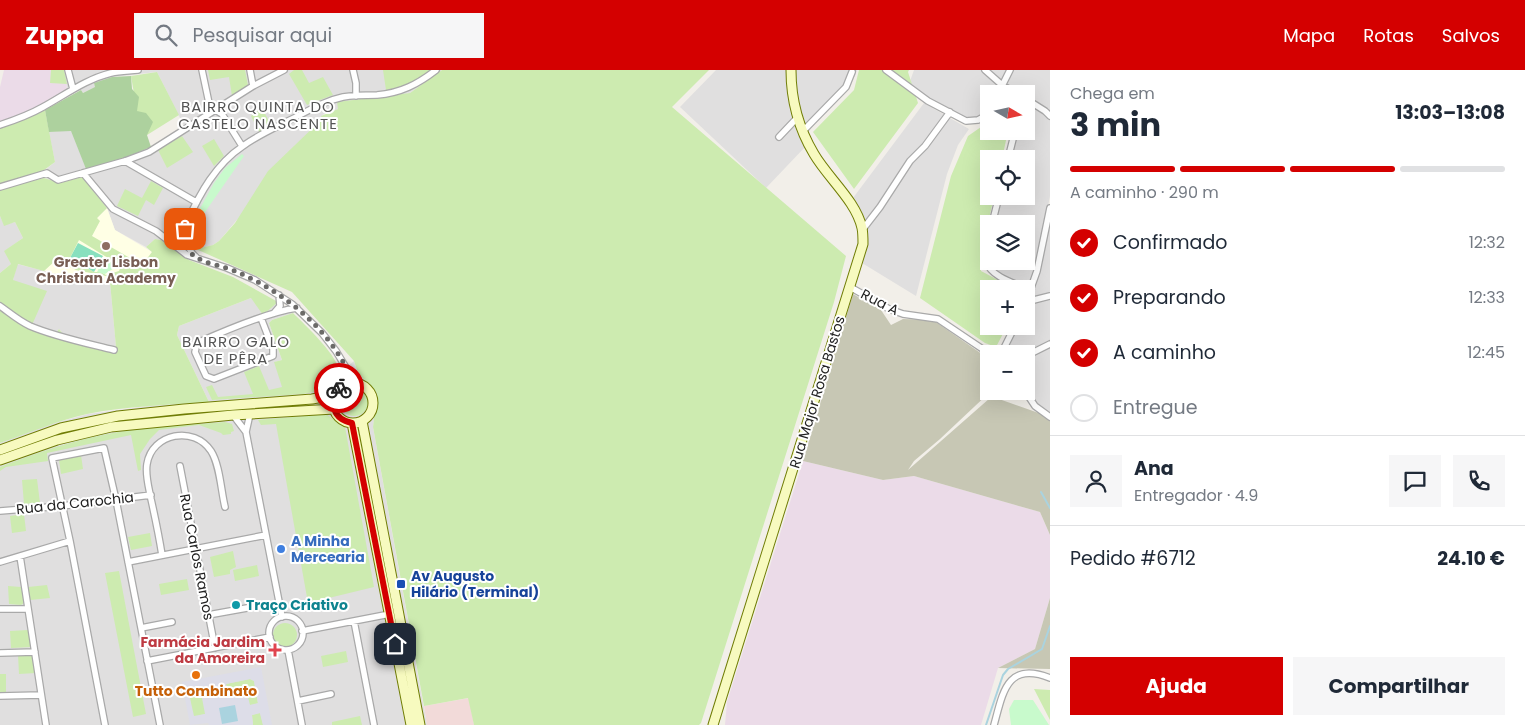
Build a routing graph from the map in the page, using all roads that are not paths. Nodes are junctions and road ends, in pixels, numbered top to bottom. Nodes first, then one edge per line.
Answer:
1 (68, 70) edge
2 (138, 70) edge
3 (202, 70) edge
4 (250, 70) edge
5 (284, 70) edge
6 (353, 70) edge
7 (436, 70) edge
8 (791, 70) edge
9 (859, 70) edge
10 (886, 70) edge
11 (985, 70) edge
12 (1010, 70) edge
13 (112, 71) edge
14 (852, 71) edge
15 (1002, 85) joint
16 (253, 86) junction
17 (73, 89) junction
18 (356, 96) junction
19 (1035, 104) edge
20 (215, 111) junction
21 (950, 112) junction
22 (1050, 116) edge
23 (797, 118) junction
24 (980, 119) edge
25 (0, 125) edge
26 (803, 131) junction
27 (779, 137) dead end
28 (242, 146) junction
29 (125, 161) junction
30 (83, 172) junction
31 (0, 187) edge
32 (196, 202) junction
33 (1050, 208) edge
34 (862, 229) junction
35 (186, 238) junction
36 (170, 242) junction
37 (200, 259) junction
38 (990, 270) edge
39 (1008, 280) edge
40 (1035, 280) edge
41 (850, 287) junction
42 (279, 295) junction
43 (1050, 296) edge
44 (1035, 300) edge
45 (289, 302) junction
46 (0, 306) edge
47 (297, 308) junction
48 (274, 313) junction
49 (261, 318) junction
50 (1050, 344) edge
51 (980, 347) edge
52 (114, 350) dead end
53 (1035, 352) edge
54 (348, 371) junction
55 (365, 388) junction
56 (337, 392) junction
57 (1030, 400) edge
58 (334, 409) junction
59 (250, 414) junction
60 (233, 415) junction
61 (1050, 417) edge
62 (362, 421) junction
63 (352, 423) junction
64 (246, 432) junction
65 (0, 450) edge
66 (0, 460) edge
67 (180, 466) dead end
68 (151, 495) junction
69 (116, 500) junction
70 (62, 506) junction
71 (225, 507) dead end
72 (0, 512) edge
73 (266, 535) junction
74 (70, 541) junction
75 (196, 549) junction
76 (162, 555) junction
77 (20, 556) junction
78 (0, 562) edge
79 (128, 562) junction
80 (247, 608) dead end
81 (0, 609) edge
82 (28, 609) junction
83 (390, 614) junction
84 (208, 615) junction
85 (282, 617) junction
86 (354, 621) junction
87 (172, 622) dead end
88 (141, 628) junction
89 (302, 631) junction
90 (270, 637) junction
91 (215, 648) junction
92 (288, 650) junction
93 (35, 652) junction
94 (0, 653) edge
95 (147, 661) junction
96 (1050, 678) edge
97 (331, 694) dead end
98 (41, 695) junction
99 (0, 696) edge
100 (298, 701) junction
101 (46, 725) edge
102 (105, 725) edge
103 (160, 725) edge
104 (302, 725) edge
105 (374, 725) edge
106 (411, 725) edge
107 (420, 725) edge
108 (714, 725) edge
109 (994, 725) edge

1 - 17 street
2 - 13 street
3 - 20 street
4 - 16 street
5 - 16 street
6 - 18 street
7 - 18 street
8 - 23 main road, Rua Major Rosa Bastos
9 - 14 street
10 - 21 street
11 - 15 street
12 - 15 street
13 - 17 street
14 - 26 street
16 - 20 street
17 - 25 street
18 - 28 street
19 - 22 street
20 - 28 street
20 - 29 street
21 - 24 street
21 - 34 street
23 - 26 main road, Rua Major Rosa Bastos
23 - 27 street
26 - 34 main road, Rua Major Rosa Bastos
28 - 32 street
29 - 30 street
29 - 32 street
30 - 31 street
30 - 36 street
32 - 35 street
33 - 40 street
34 - 41 main road, Rua Major Rosa Bastos
35 - 36 street
35 - 37 street
36 - 37 street
37 - 42 street
38 - 39 street
41 - 51 street, Rua A
41 - 108 main road, Rua Major Rosa Bastos
42 - 45 street
42 - 48 street
43 - 44 street
45 - 47 street
45 - 48 street
46 - 52 street
47 - 48 street
47 - 54 street
48 - 49 street
49 - 49 street
50 - 53 street
54 - 55 street
54 - 56 street
55 - 56 main road
55 - 62 main road
56 - 58 main road
56 - 65 main road
57 - 61 street
58 - 59 main road
58 - 63 main road
59 - 60 main road
59 - 64 street
60 - 64 street
60 - 66 main road
62 - 63 main road
62 - 107 main road
63 - 83 main road
64 - 73 street
67 - 75 street, Rua Carlos Ramos
68 - 69 street, Rua da Carochia
68 - 71 street
68 - 76 street
69 - 70 street, Rua da Carochia
69 - 70 street
69 - 79 street
70 - 72 street, Rua da Carochia
70 - 74 street
73 - 75 street
73 - 85 street
74 - 77 street
74 - 102 street
75 - 76 street
75 - 84 street, Rua Carlos Ramos
76 - 79 street
77 - 78 street
77 - 82 street
79 - 88 street
80 - 84 street
81 - 82 street
82 - 93 street
83 - 86 street
83 - 106 main road
84 - 91 street, Rua Carlos Ramos
85 - 89 street
85 - 90 street
86 - 89 street
86 - 105 street
87 - 88 street
88 - 95 street
89 - 92 street
90 - 91 street
90 - 92 street
91 - 95 street
92 - 100 street
93 - 94 street
93 - 98 street
95 - 103 street
96 - 109 street
97 - 100 street
98 - 99 street
98 - 101 street
100 - 104 street

